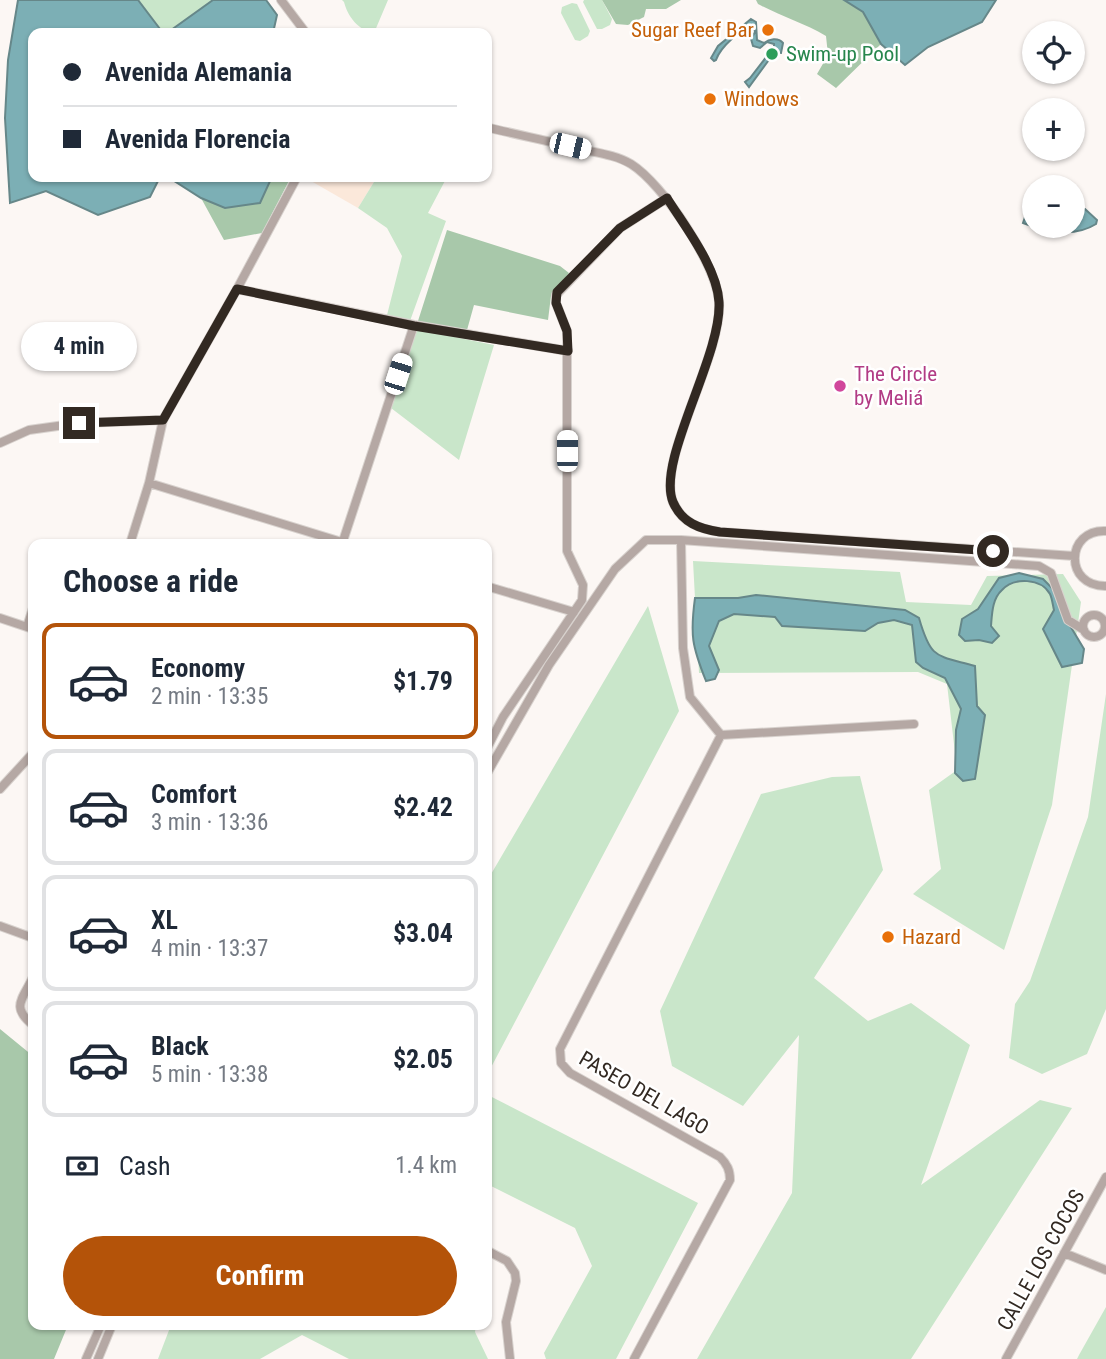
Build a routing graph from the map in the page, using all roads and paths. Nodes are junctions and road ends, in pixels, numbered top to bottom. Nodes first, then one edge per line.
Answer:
1 (281, 0) edge
2 (302, 28) edge
3 (492, 128) edge
4 (294, 182) edge
5 (667, 198) junction
6 (237, 289) junction
7 (414, 326) junction
8 (568, 351) junction
9 (163, 420) junction
10 (0, 443) edge
11 (149, 483) junction
12 (1106, 531) edge
13 (132, 539) edge
14 (328, 539) edge
15 (346, 539) edge
16 (681, 540) junction
17 (1074, 556) junction
18 (1106, 586) edge
19 (492, 588) edge
20 (573, 612) junction
21 (0, 618) edge
22 (1084, 626) junction
23 (28, 627) edge
24 (1105, 629) edge
25 (914, 724) dead end
26 (721, 735) junction
27 (492, 738) edge
28 (28, 759) edge
29 (492, 765) edge
30 (0, 789) edge
31 (0, 926) edge
32 (28, 936) edge
33 (28, 988) edge
34 (28, 1021) edge
35 (1106, 1177) edge
36 (492, 1253) edge
37 (1065, 1253) junction
38 (1106, 1270) edge
39 (99, 1330) edge
40 (110, 1330) edge
41 (86, 1359) edge
42 (99, 1359) edge
43 (510, 1359) edge
44 (634, 1359) edge
45 (1006, 1359) edge

1 - 2 street
3 - 5 street
4 - 6 street
5 - 8 street
5 - 17 street
6 - 7 street
6 - 9 street
7 - 8 street
7 - 15 street
8 - 20 street
9 - 10 street
9 - 11 street
11 - 13 street
11 - 14 street
12 - 17 street
16 - 22 street
16 - 26 street
16 - 29 street
17 - 18 street
19 - 20 street
20 - 27 street
21 - 23 street
22 - 24 street
22 - 24 street
25 - 26 street
26 - 44 street, PASEO DEL LAGO
28 - 30 street
31 - 32 street
33 - 34 street
35 - 37 street, CALLE LOS COCOS
36 - 43 street
37 - 38 street
37 - 45 street, CALLE LOS COCOS
39 - 41 street
40 - 42 street

